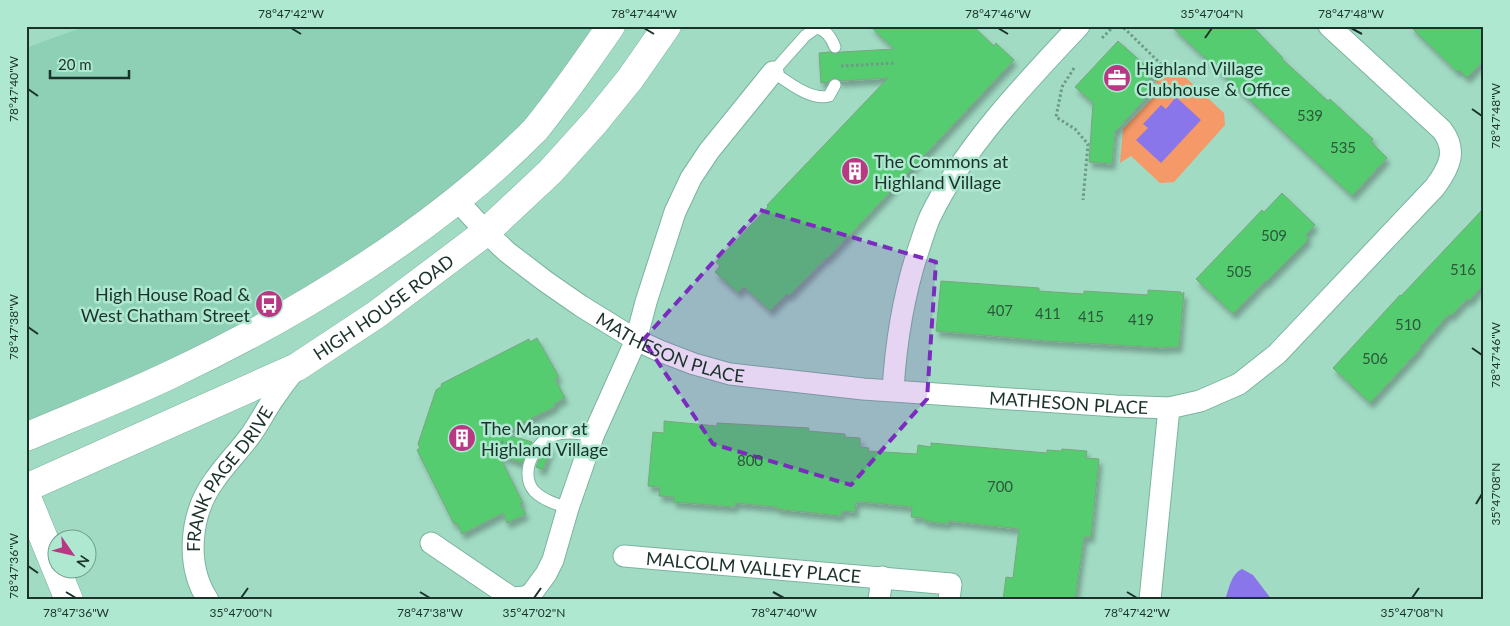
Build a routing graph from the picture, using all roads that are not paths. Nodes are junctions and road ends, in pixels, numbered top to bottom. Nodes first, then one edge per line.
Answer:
1 (611, 26) edge
2 (667, 26) edge
3 (1079, 26) edge
4 (1330, 26) edge
5 (835, 47) dead end
6 (773, 72) junction
7 (835, 85) dead end
8 (456, 200) junction
9 (486, 232) junction
10 (636, 340) junction
11 (296, 367) junction
12 (893, 390) junction
13 (1169, 408) junction
14 (593, 436) junction
15 (26, 437) edge
16 (26, 488) edge
17 (26, 495) edge
18 (568, 508) junction
19 (432, 543) dead end
20 (624, 556) dead end
21 (882, 577) junction
22 (69, 600) edge
23 (208, 600) edge
24 (880, 600) edge
25 (949, 600) edge
26 (1150, 600) edge

1 - 8 main road
2 - 9 main road, HIGH HOUSE ROAD
3 - 12 street
4 - 13 street, MATHESON PLACE
5 - 6 lane
6 - 7 lane
6 - 10 street
8 - 9 street, MATHESON PLACE
8 - 15 main road
9 - 10 street, MATHESON PLACE
9 - 11 main road, HIGH HOUSE ROAD
10 - 12 street, MATHESON PLACE
10 - 14 street
11 - 16 main road, HIGH HOUSE ROAD
11 - 23 street, FRANK PAGE DRIVE
12 - 13 street, MATHESON PLACE
13 - 26 street
14 - 18 street
14 - 18 lane
17 - 22 main road
18 - 19 street
20 - 21 street, MALCOLM VALLEY PLACE
21 - 24 street, MALCOLM VALLEY PLACE
21 - 25 street, MALCOLM VALLEY PLACE

